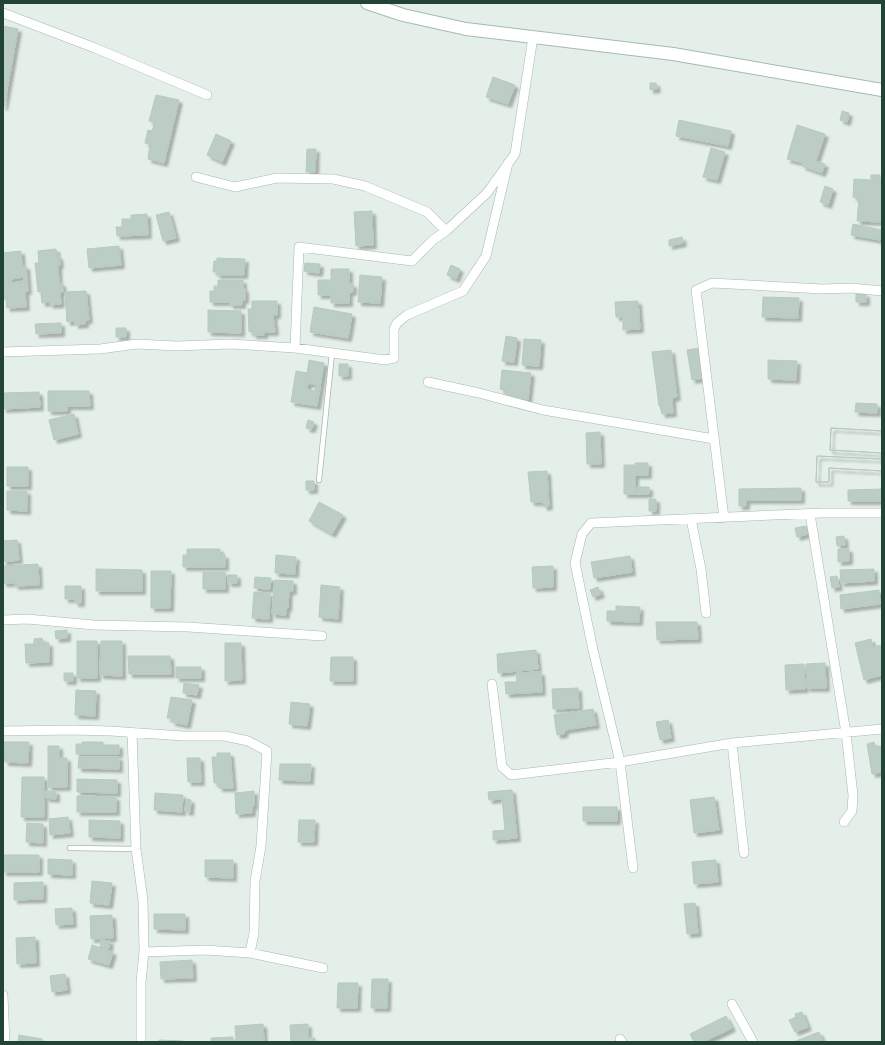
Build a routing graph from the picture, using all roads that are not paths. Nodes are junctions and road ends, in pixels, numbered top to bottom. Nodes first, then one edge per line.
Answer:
1 (366, 3) edge
2 (3, 12) edge
3 (533, 37) junction
4 (882, 90) edge
5 (207, 95) dead end
6 (508, 163) junction
7 (196, 177) dead end
8 (446, 231) junction
9 (882, 291) edge
10 (295, 348) junction
11 (3, 352) edge
12 (332, 353) junction
13 (428, 382) dead end
14 (714, 439) junction
15 (319, 480) dead end
16 (882, 513) edge
17 (810, 514) junction
18 (724, 518) junction
19 (691, 519) junction
20 (706, 613) dead end
21 (3, 620) edge
22 (322, 636) dead end
23 (492, 684) dead end
24 (882, 729) edge
25 (3, 731) edge
26 (132, 732) junction
27 (846, 733) junction
28 (732, 743) junction
29 (620, 762) junction
30 (844, 822) dead end
31 (70, 848) dead end
32 (136, 849) junction
33 (744, 853) dead end
34 (633, 868) dead end
35 (144, 952) junction
36 (250, 953) junction
37 (323, 968) dead end
38 (3, 995) edge
39 (732, 1004) dead end
40 (4, 1042) edge
41 (141, 1042) edge
42 (753, 1042) edge

1 - 3 main road
2 - 5 street
3 - 4 main road
3 - 6 street
6 - 8 street
6 - 12 street
7 - 8 street
8 - 10 street
9 - 14 street
10 - 11 street
10 - 12 street
12 - 15 lane
13 - 14 street
14 - 18 street
16 - 17 street
17 - 18 street
17 - 27 street
18 - 19 street
19 - 20 street
19 - 29 street
21 - 22 street
23 - 29 street
24 - 27 street
25 - 26 street
26 - 32 street
26 - 36 street
27 - 28 street
27 - 30 street
28 - 29 street
28 - 33 street
29 - 34 street
31 - 32 lane
32 - 35 street
35 - 36 street
35 - 41 street
36 - 37 street
38 - 40 street
39 - 42 street

